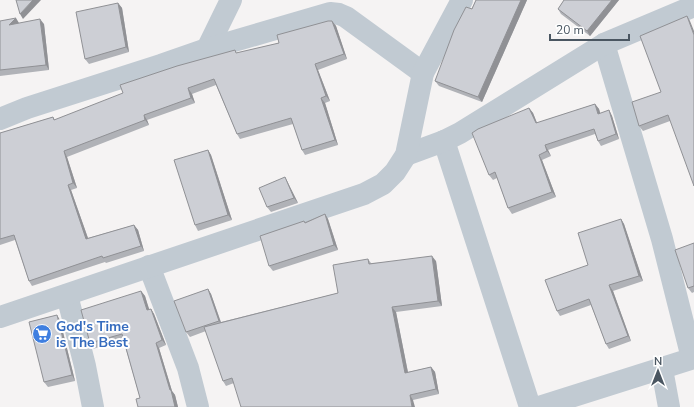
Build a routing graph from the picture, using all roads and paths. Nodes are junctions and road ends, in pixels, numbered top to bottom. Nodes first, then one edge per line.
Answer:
1 (231, 0) edge
2 (462, 0) edge
3 (694, 6) edge
4 (604, 44) junction
5 (207, 49) junction
6 (423, 73) junction
7 (0, 119) edge
8 (444, 142) junction
9 (406, 156) junction
10 (149, 266) junction
11 (67, 295) junction
12 (0, 317) edge
13 (693, 358) edge
14 (662, 369) junction
15 (93, 407) edge
16 (198, 407) edge
17 (530, 407) edge
18 (539, 407) edge
19 (669, 407) edge

1 - 5 street
2 - 6 street
3 - 4 street
4 - 8 street
4 - 13 street
5 - 6 street
5 - 7 street
6 - 9 street
8 - 9 street
8 - 17 street
9 - 10 street
10 - 11 street
10 - 16 street
11 - 12 street
11 - 15 street
13 - 14 street
14 - 18 street
14 - 19 street

